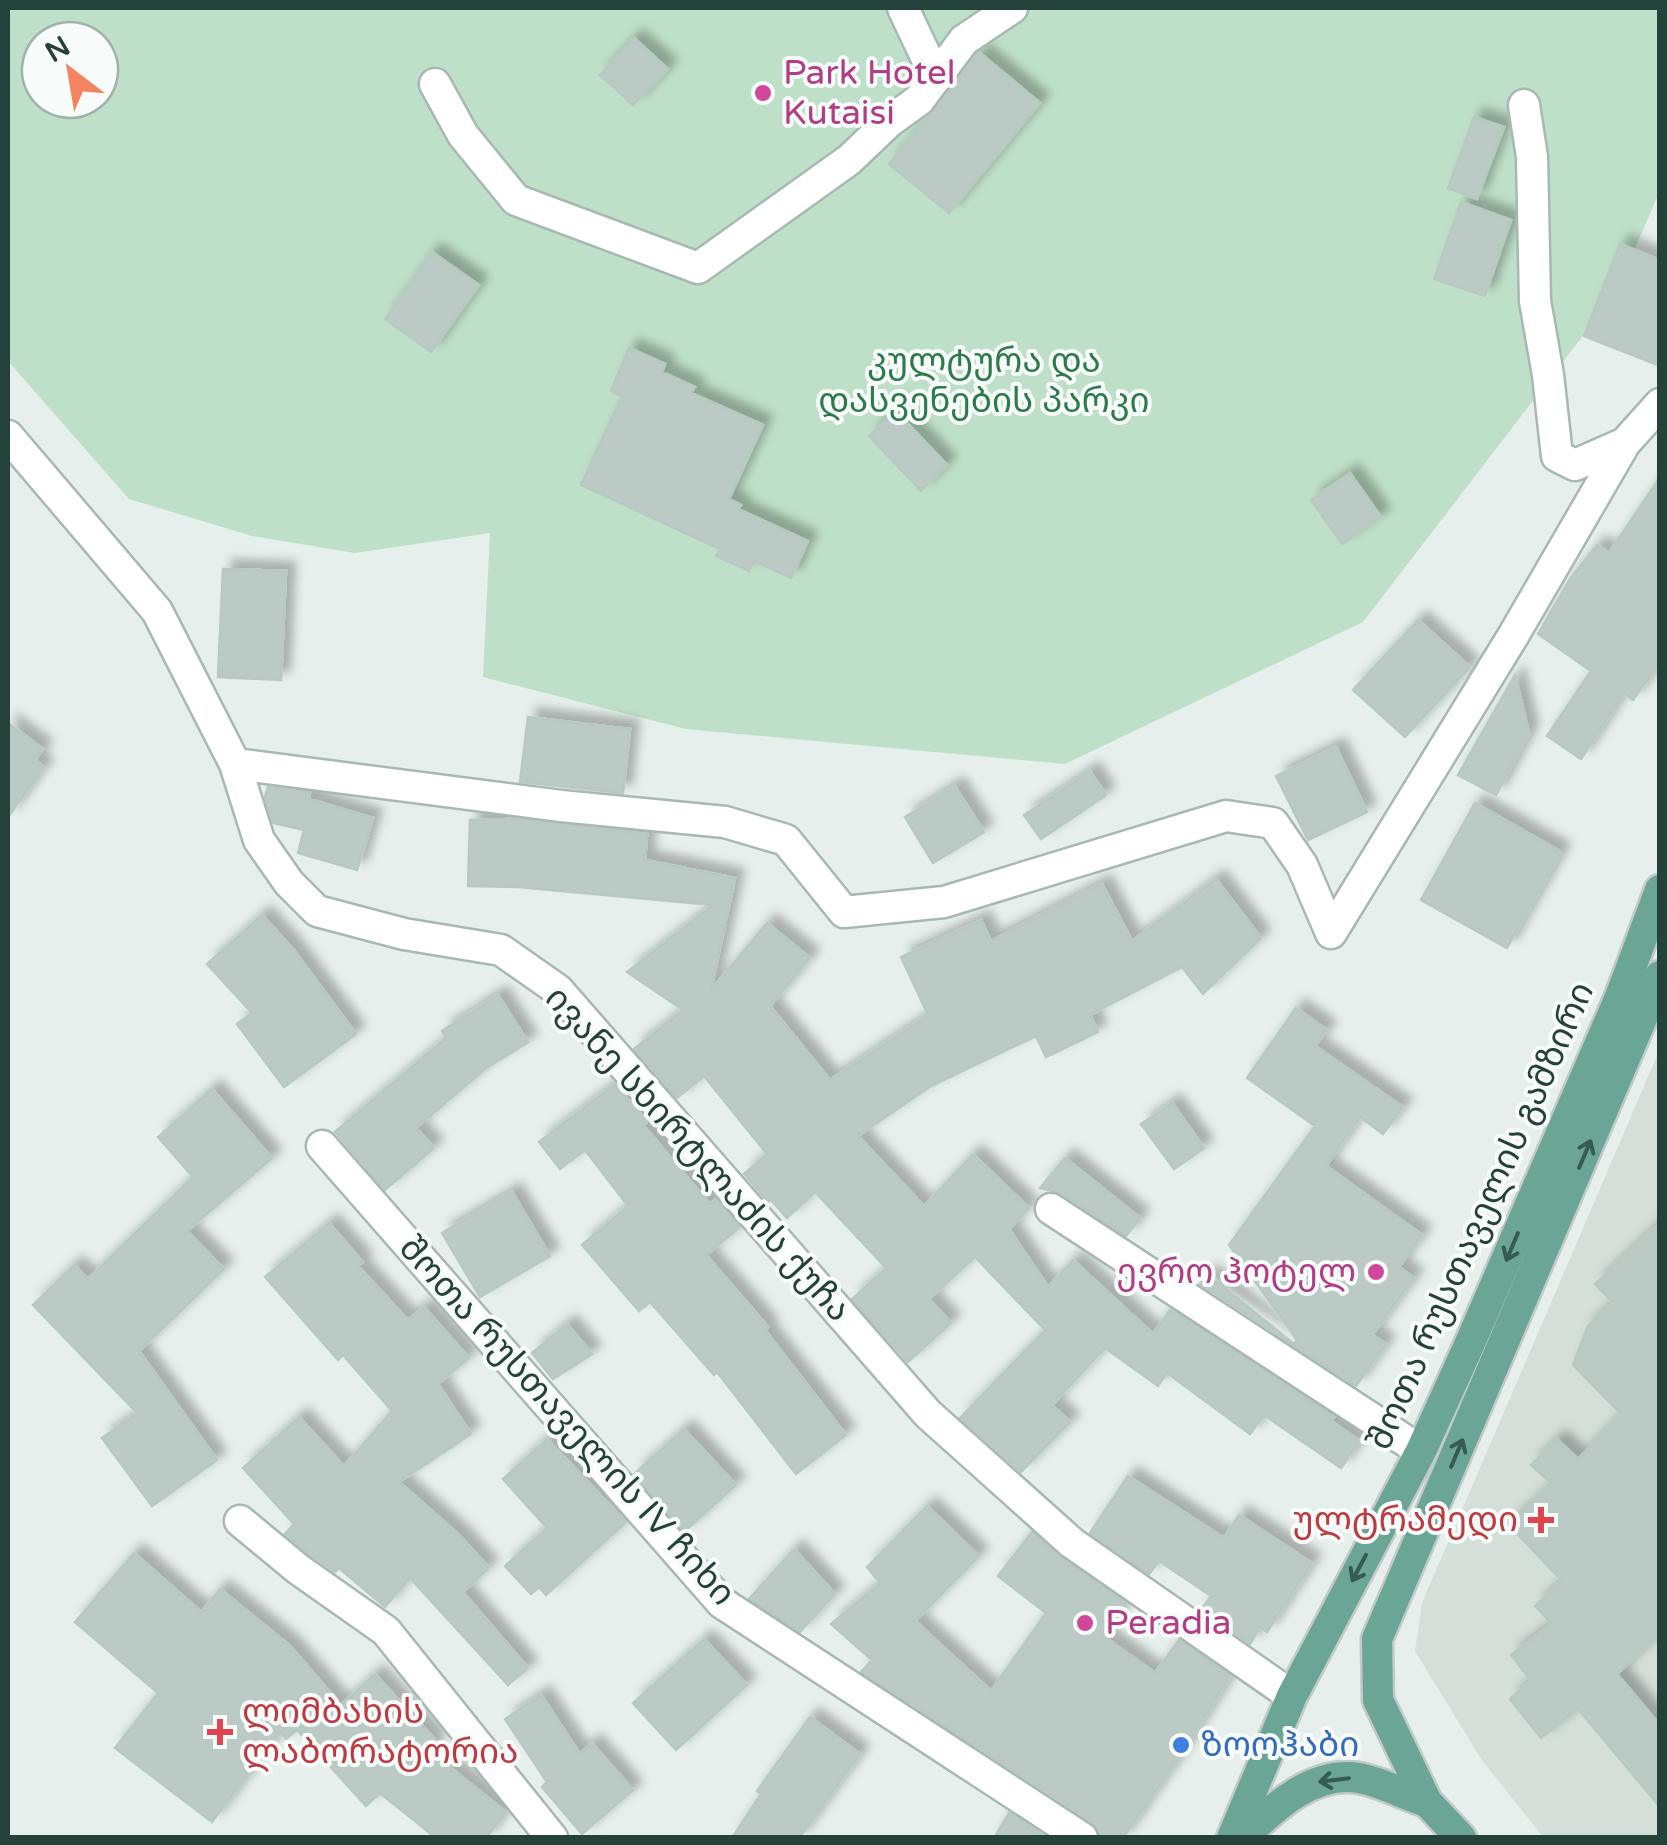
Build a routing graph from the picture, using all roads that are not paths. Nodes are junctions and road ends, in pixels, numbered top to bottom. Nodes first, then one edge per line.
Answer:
1 (903, 8) edge
2 (1012, 8) edge
3 (936, 78) junction
4 (435, 84) dead end
5 (1524, 105) dead end
6 (1660, 404) edge
7 (8, 436) edge
8 (1625, 443) junction
9 (235, 764) junction
10 (1660, 890) edge
11 (1660, 976) edge
12 (1651, 1029) edge
13 (322, 1146) dead end
14 (1051, 1209) dead end
15 (1420, 1451) junction
16 (240, 1521) dead end
17 (1292, 1696) junction
18 (1426, 1802) junction
19 (552, 1838) edge
20 (1082, 1838) edge
21 (1232, 1838) edge
22 (1242, 1838) edge
23 (1461, 1838) edge

1 - 3 street
2 - 3 street
3 - 4 street
5 - 8 street
6 - 8 street
7 - 9 street, ივანე სხირტლაძის ქუჩა
8 - 9 street
9 - 17 street, ივანე სხირტლაძის ქუჩა
10 -> 15 main road, შოთა რუსთაველის გამზირი
11 - 12 main road, შოთა რუსთაველის გამზირი
18 -> 12 main road, შოთა რუსთაველის გამზირი
13 - 20 street, შოთა რუსთაველის IV ჩიხი
14 - 15 street
15 -> 17 main road, შოთა რუსთაველის გამზირი
16 - 19 street
17 - 21 main road, შოთა რუსთაველის გამზირი
18 -> 22 main road
18 - 23 main road

